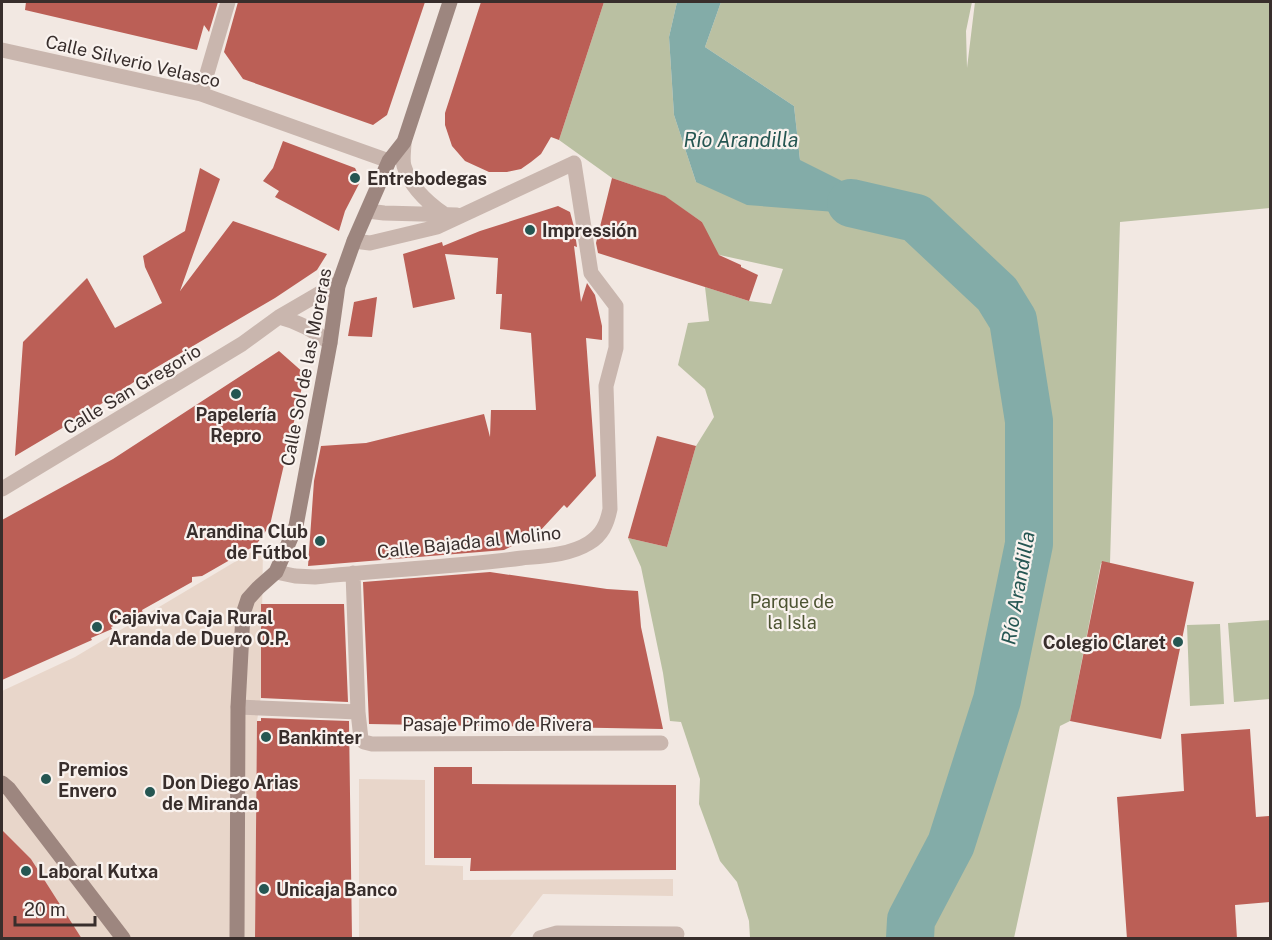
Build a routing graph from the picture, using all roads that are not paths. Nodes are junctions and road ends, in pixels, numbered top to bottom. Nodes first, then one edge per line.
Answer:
1 (228, 2) edge
2 (450, 2) edge
3 (2, 50) edge
4 (201, 94) junction
5 (404, 142) junction
6 (389, 161) junction
7 (368, 211) junction
8 (444, 214) junction
9 (460, 215) junction
10 (354, 241) junction
11 (338, 286) junction
12 (279, 317) junction
13 (330, 343) junction
14 (2, 489) edge
15 (276, 572) junction
16 (353, 573) junction
17 (238, 706) junction
18 (357, 712) junction
19 (661, 743) dead end
20 (2, 783) edge
21 (678, 934) dead end
22 (123, 939) edge
23 (237, 939) edge
24 (540, 939) edge

1 - 4 street
2 - 5 street, Calle Sol de las Moreras
3 - 4 street, Calle Silverio Velasco
4 - 6 street, Calle Silverio Velasco
5 - 6 street, Calle Sol de las Moreras
5 - 8 street
6 - 7 street, Calle Sol de las Moreras
7 - 8 street
7 - 10 street, Calle Sol de las Moreras
8 - 9 street
9 - 10 street
9 - 16 street, Calle Bajada al Molino
10 - 11 street, Calle Sol de las Moreras
11 - 12 street, Calle San Gregorio
11 - 13 street, Calle Sol de las Moreras
12 - 13 street
12 - 14 street, Calle San Gregorio
13 - 15 street, Calle Sol de las Moreras
15 - 16 street, Calle Bajada al Molino
15 - 17 street, Calle Sol de las Moreras
16 - 18 street, Pasaje Primo de Rivera
17 - 18 street
17 - 23 street
18 - 19 street, Pasaje Primo de Rivera
20 - 22 street
21 - 24 street

